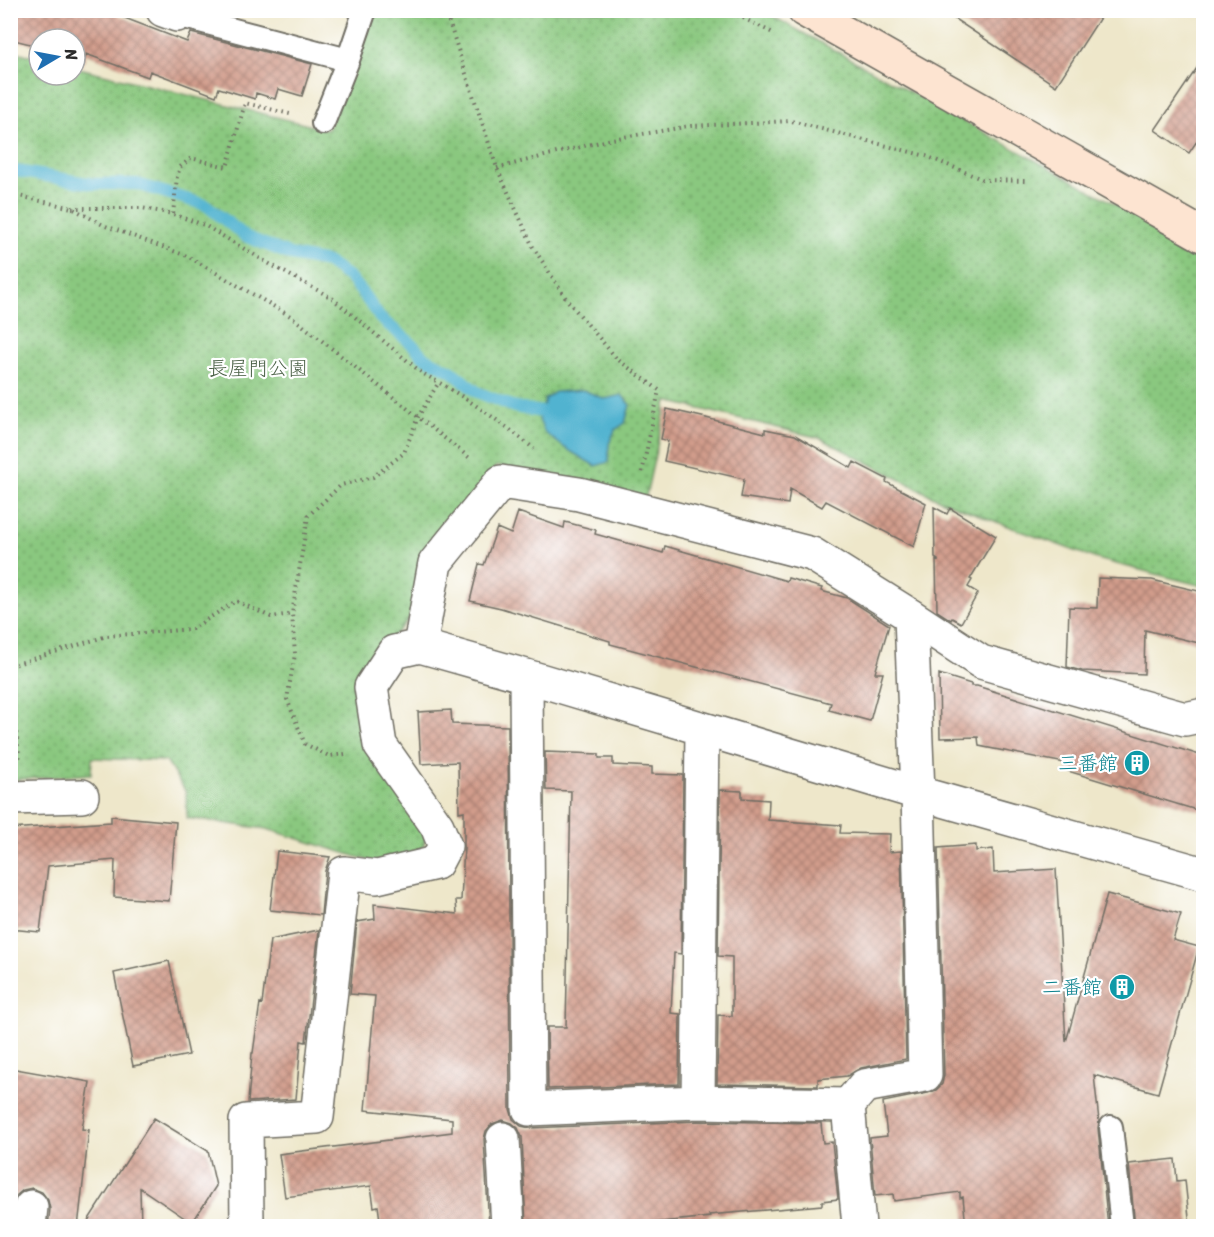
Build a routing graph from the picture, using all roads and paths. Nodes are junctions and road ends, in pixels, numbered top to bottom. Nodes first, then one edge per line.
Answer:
1 (365, 10) edge
2 (445, 10) edge
3 (804, 10) edge
4 (170, 13) edge
5 (348, 60) junction
6 (322, 123) joint
7 (497, 168) junction
8 (1028, 181) dead end
9 (10, 194) edge
10 (72, 208) junction
11 (172, 214) junction
12 (1203, 236) edge
13 (439, 382) junction
14 (418, 417) junction
15 (531, 447) dead end
16 (501, 482) junction
17 (635, 508) junction
18 (292, 614) junction
19 (911, 616) junction
20 (420, 646) junction
21 (10, 666) edge
22 (526, 676) junction
23 (10, 685) edge
24 (1203, 715) edge
25 (702, 729) junction
26 (348, 753) dead end
27 (918, 793) junction
28 (82, 796) dead end
29 (17, 798) edge
30 (1203, 874) edge
31 (698, 1102) junction
32 (848, 1105) junction
33 (1111, 1127) dead end
34 (503, 1139) dead end
35 (859, 1226) edge
36 (247, 1227) edge
37 (508, 1227) edge
38 (853, 1227) edge
39 (1122, 1227) edge

1 - 5 lane
2 - 7 path
3 - 12 street
4 - 5 lane
5 - 6 lane
6 - 11 path
7 - 8 path
7 - 17 path
9 - 10 path
10 - 11 path
10 - 14 path
11 - 13 path
13 - 14 path
13 - 15 path
14 - 16 path
14 - 18 path
16 - 17 street
16 - 20 street
17 - 19 street
18 - 21 path
18 - 26 path
19 - 24 street
19 - 27 street
20 - 22 street
20 - 36 street
22 - 25 street
22 - 31 street
23 - 29 path
25 - 27 street
25 - 31 street
27 - 30 street
27 - 32 street
28 - 29 street
31 - 32 street
32 - 35 street
33 - 39 lane
34 - 37 street
35 - 38 street

